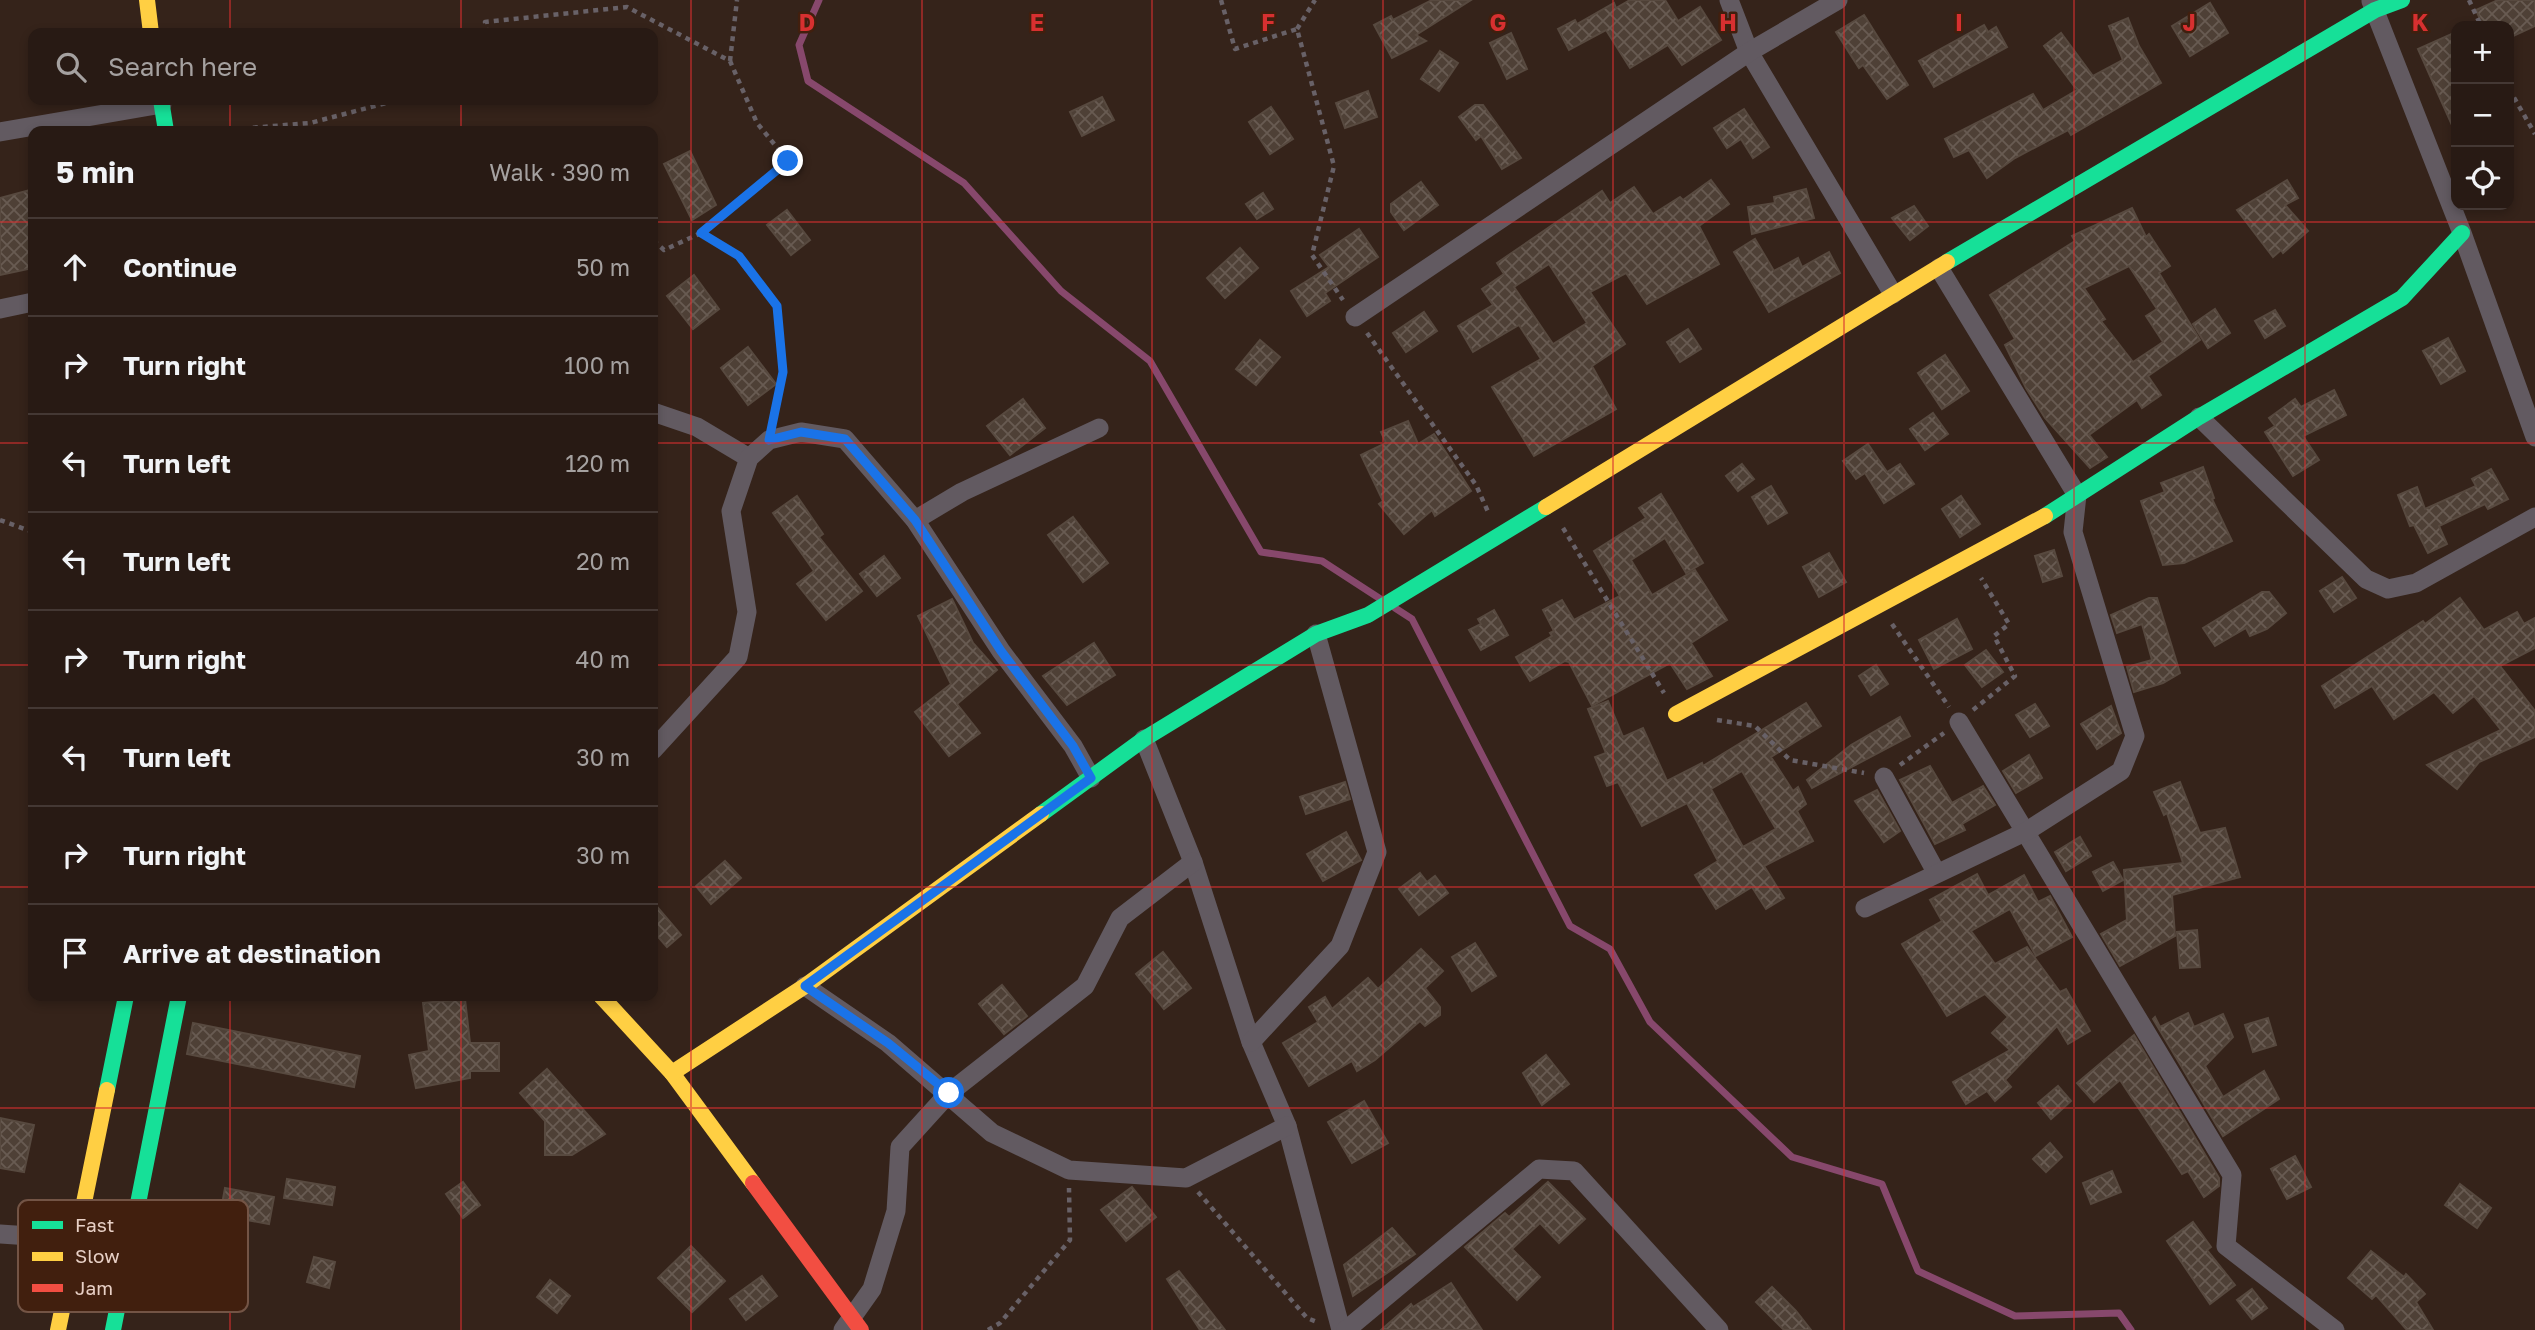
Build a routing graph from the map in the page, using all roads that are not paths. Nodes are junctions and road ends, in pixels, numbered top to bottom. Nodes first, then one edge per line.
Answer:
1 (147, 0) edge
2 (1729, 0) edge
3 (1838, 0) edge
4 (2402, 0) edge
5 (2373, 5) edge
6 (150, 28) edge
7 (1749, 52) junction
8 (145, 105) edge
9 (162, 105) edge
10 (32, 126) edge
11 (165, 126) edge
12 (28, 127) edge
13 (0, 132) edge
14 (2462, 233) junction
15 (1939, 268) junction
16 (1894, 295) junction
17 (28, 303) edge
18 (0, 309) edge
19 (1355, 317) road end
20 (658, 414) edge
21 (2199, 417) junction
22 (1099, 428) dead end
23 (2535, 438) edge
24 (748, 458) junction
25 (2077, 495) junction
26 (2535, 517) edge
27 (915, 520) junction
28 (1316, 634) junction
29 (1676, 714) dead end
30 (1959, 722) road end
31 (1144, 740) junction
32 (658, 745) edge
33 (1884, 777) dead end
34 (1091, 778) junction
35 (2026, 831) junction
36 (1193, 862) junction
37 (1936, 872) junction
38 (1865, 908) dead end
39 (805, 986) junction
40 (124, 1001) edge
41 (178, 1001) edge
42 (606, 1001) edge
43 (1251, 1042) junction
44 (672, 1073) junction
45 (949, 1093) junction
46 (1287, 1126) junction
47 (83, 1200) edge
48 (138, 1200) edge
49 (0, 1234) edge
50 (18, 1235) edge
51 (61, 1312) edge
52 (116, 1312) edge
53 (852, 1326) edge
54 (1337, 1329) edge
55 (58, 1330) edge
56 (113, 1330) edge
57 (1719, 1330) edge
58 (2334, 1330) edge

1 - 6 street
2 - 7 street
3 - 7 street
4 - 5 street
5 - 14 street
5 - 15 street
7 - 16 street
7 - 19 street
8 - 10 street
9 - 11 street
12 - 13 street
14 - 21 street
14 - 23 street
15 - 16 street
15 - 25 street
16 - 28 street
17 - 18 street
20 - 24 street
21 - 25 street
21 - 26 street
22 - 27 street
24 - 27 street
24 - 32 street
25 - 29 street
25 - 35 street
27 - 34 street
28 - 31 street
28 - 43 street
30 - 35 street
31 - 34 street
31 - 36 street
33 - 37 street
34 - 39 street
35 - 37 street
35 - 58 street
36 - 43 street
36 - 45 street
37 - 38 street
39 - 44 street
39 - 45 street
40 - 47 street
41 - 48 street
42 - 44 street
43 - 46 street
44 - 53 street
45 - 46 street
45 - 53 street
46 - 54 street
49 - 50 street
51 - 55 street
52 - 56 street
54 - 57 street

